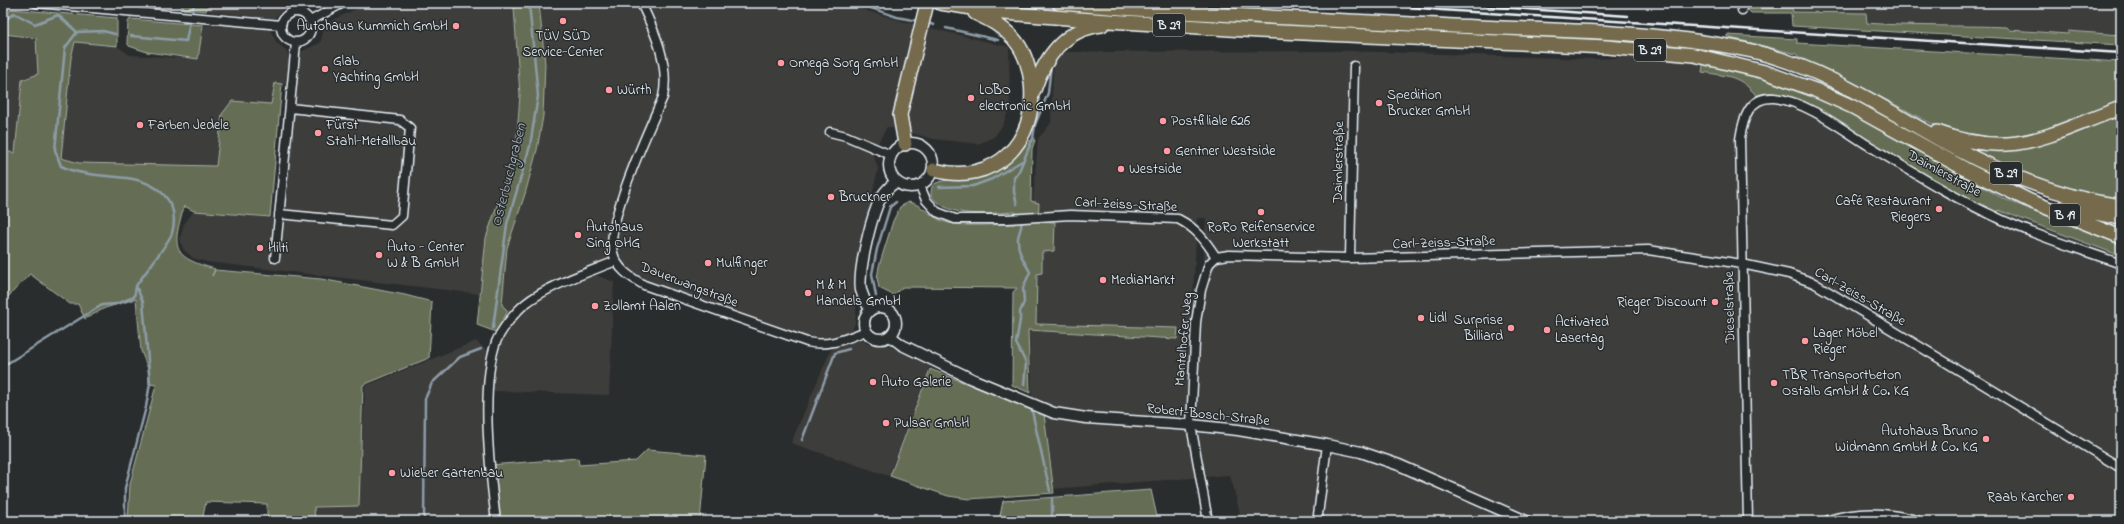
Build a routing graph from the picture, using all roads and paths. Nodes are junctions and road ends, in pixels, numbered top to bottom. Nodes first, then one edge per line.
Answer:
1 (36, 3) edge
2 (342, 3) edge
3 (641, 3) edge
4 (928, 3) edge
5 (940, 3) edge
6 (1059, 3) edge
7 (1166, 3) edge
8 (960, 7) junction
9 (1230, 16) junction
10 (310, 21) junction
11 (1134, 23) junction
12 (281, 25) junction
13 (296, 43) junction
14 (1354, 66) dead end
15 (1032, 93) junction
16 (1760, 100) joint
17 (290, 108) junction
18 (2121, 108) edge
19 (1900, 117) junction
20 (830, 132) dead end
21 (905, 144) junction
22 (891, 156) junction
23 (934, 170) junction
24 (896, 182) junction
25 (920, 186) junction
26 (2011, 191) junction
27 (2121, 206) edge
28 (279, 214) junction
29 (2121, 218) edge
30 (2121, 237) edge
31 (1216, 257) junction
32 (275, 258) dead end
33 (1350, 258) junction
34 (616, 261) junction
35 (1742, 264) junction
36 (2121, 264) edge
37 (870, 309) junction
38 (866, 331) junction
39 (890, 336) junction
40 (1191, 425) junction
41 (1327, 445) junction
42 (2121, 468) edge
43 (496, 521) edge
44 (1208, 521) edge
45 (1319, 521) edge
46 (1526, 521) edge
47 (1748, 521) edge
48 (1829, 521) edge
49 (1916, 521) edge

1 - 12 street
2 - 10 street
3 - 34 street
4 - 21 highway
5 - 8 highway, B 29
6 - 9 highway, B 29
7 - 9 highway
8 - 11 highway, B 29
8 - 15 highway
9 - 19 highway, B 29
10 - 12 street
10 - 13 street
11 - 15 highway
11 - 26 highway, B 29
12 - 13 street
13 - 17 street
14 - 33 street, Daimlerstraße
15 - 23 highway
16 - 35 street, Dieselstraße
16 - 36 street, Daimlerstraße
17 - 28 street
17 - 28 street
18 - 19 highway, B 29
19 - 27 highway, B 29
20 - 22 street
21 - 22 street
21 - 23 street
22 - 24 street
23 - 25 street
24 - 25 street
24 - 37 street
25 - 31 street, Carl-Zeiss-Straße
26 - 29 highway, B 29
26 - 30 highway, B 19
28 - 32 street
31 - 33 street, Carl-Zeiss-Straße
31 - 40 street, Mantelhofer Weg
33 - 35 street, Carl-Zeiss-Straße
34 - 38 street, Dauerwangstraße
34 - 43 street
35 - 42 street, Carl-Zeiss-Straße
35 - 47 street, Dieselstraße
37 - 38 street
37 - 39 street
38 - 39 street
39 - 40 street, Robert-Bosch-Straße
40 - 41 street, Robert-Bosch-Straße
40 - 44 street, Mantelhofer Weg
41 - 45 street
41 - 46 street, Robert-Bosch-Straße
48 - 49 street

